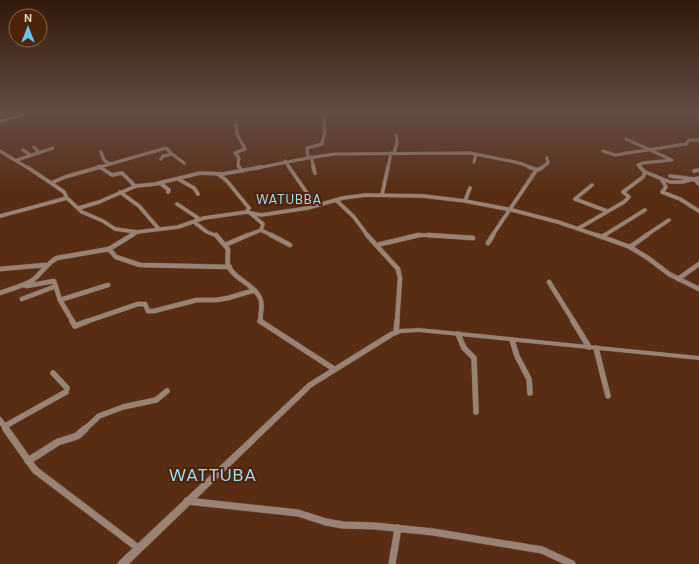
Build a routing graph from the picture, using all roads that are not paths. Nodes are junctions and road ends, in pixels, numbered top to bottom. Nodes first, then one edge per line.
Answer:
1 (239, 138) edge
2 (323, 138) edge
3 (396, 138) edge
4 (626, 139) dead end
5 (699, 140) edge
6 (34, 147) dead end
7 (53, 148) dead end
8 (23, 150) dead end
9 (650, 150) junction
10 (0, 151) edge
11 (604, 151) dead end
12 (39, 152) junction
13 (101, 152) dead end
14 (393, 153) junction
15 (172, 154) junction
16 (476, 154) junction
17 (30, 156) junction
18 (310, 158) junction
19 (546, 158) dead end
20 (161, 159) dead end
21 (17, 160) junction
22 (285, 161) junction
23 (474, 162) dead end
24 (184, 163) dead end
25 (108, 164) junction
26 (99, 166) junction
27 (536, 169) junction
28 (694, 170) dead end
29 (699, 170) edge
30 (242, 171) junction
31 (645, 172) junction
32 (316, 173) dead end
33 (218, 174) junction
34 (670, 176) dead end
35 (699, 178) edge
36 (178, 179) junction
37 (694, 179) junction
38 (662, 180) junction
39 (51, 183) junction
40 (160, 183) junction
41 (699, 184) edge
42 (592, 185) dead end
43 (135, 186) junction
44 (470, 188) dead end
45 (120, 192) junction
46 (168, 192) dead end
47 (198, 194) dead end
48 (382, 195) junction
49 (67, 198) junction
50 (336, 200) junction
51 (465, 201) junction
52 (177, 204) dead end
53 (319, 205) junction
54 (79, 208) junction
55 (645, 210) dead end
56 (607, 211) junction
57 (699, 211) edge
58 (247, 212) junction
59 (0, 216) edge
60 (669, 220) dead end
61 (194, 222) junction
62 (158, 228) junction
63 (579, 228) junction
64 (261, 230) junction
65 (137, 232) junction
66 (602, 237) junction
67 (474, 238) dead end
68 (488, 243) dead end
69 (225, 245) junction
70 (290, 245) dead end
71 (377, 245) junction
72 (630, 247) junction
73 (109, 249) junction
74 (699, 264) edge
75 (45, 265) junction
76 (230, 267) junction
77 (0, 269) edge
78 (678, 279) junction
79 (549, 282) dead end
80 (23, 285) junction
81 (108, 285) dead end
82 (56, 286) junction
83 (699, 289) edge
84 (255, 290) junction
85 (0, 293) edge
86 (22, 299) dead end
87 (60, 300) junction
88 (396, 332) junction
89 (458, 334) junction
90 (512, 340) junction
91 (592, 348) junction
92 (698, 359) edge
93 (334, 369) junction
94 (53, 373) dead end
95 (167, 391) dead end
96 (530, 393) dead end
97 (608, 396) dead end
98 (476, 412) dead end
99 (0, 420) edge
100 (5, 426) junction
101 (28, 461) junction
102 (187, 501) junction
103 (398, 528) junction
104 (138, 548) junction
105 (122, 564) edge
106 (392, 564) edge
107 (572, 564) edge

1 - 30 street
2 - 18 street
3 - 14 street
4 - 9 street
5 - 9 street
6 - 12 street
7 - 12 street
8 - 17 street
9 - 11 street
9 - 31 street
10 - 21 street
12 - 17 street
13 - 25 street
14 - 16 street
14 - 18 street
14 - 48 street
15 - 20 street
15 - 24 street
15 - 25 street
16 - 23 street
16 - 27 street
17 - 21 street
18 - 22 street
18 - 32 street
19 - 27 street
21 - 39 street
22 - 30 street
22 - 53 street
25 - 26 street
26 - 39 street
26 - 43 street
27 - 68 street
28 - 29 street
30 - 33 street
31 - 38 street
31 - 56 street
33 - 36 street
33 - 58 street
34 - 37 street
35 - 37 street
36 - 40 street
36 - 47 street
37 - 38 street
37 - 41 street
38 - 57 street
39 - 49 street
40 - 43 street
40 - 46 street
42 - 56 street
43 - 45 street
44 - 51 street
45 - 54 street
45 - 62 street
48 - 50 street
48 - 51 street
49 - 54 street
49 - 59 street
50 - 53 street
50 - 71 street
51 - 63 street
52 - 61 street
53 - 58 street
54 - 65 street
55 - 66 street
56 - 63 street
58 - 61 street
58 - 64 street
60 - 72 street
61 - 62 street
61 - 69 street
62 - 65 street
63 - 66 street
64 - 69 street
64 - 70 street
65 - 73 street
66 - 72 street
67 - 71 street
69 - 76 street
71 - 88 street
72 - 78 street
73 - 75 street
73 - 76 street
74 - 78 street
75 - 77 street
75 - 80 street
76 - 84 street
78 - 83 street
79 - 91 street
80 - 82 street
80 - 85 street
81 - 87 street
82 - 86 street
82 - 87 street
84 - 87 street
84 - 93 street
88 - 89 street
88 - 93 street
89 - 90 street
89 - 98 street
90 - 91 street
90 - 96 street
91 - 92 street
91 - 97 street
93 - 102 street
94 - 100 street
95 - 101 street
99 - 100 street
100 - 101 street
101 - 104 street
102 - 103 street
102 - 104 street
103 - 106 street
103 - 107 street
104 - 105 street

